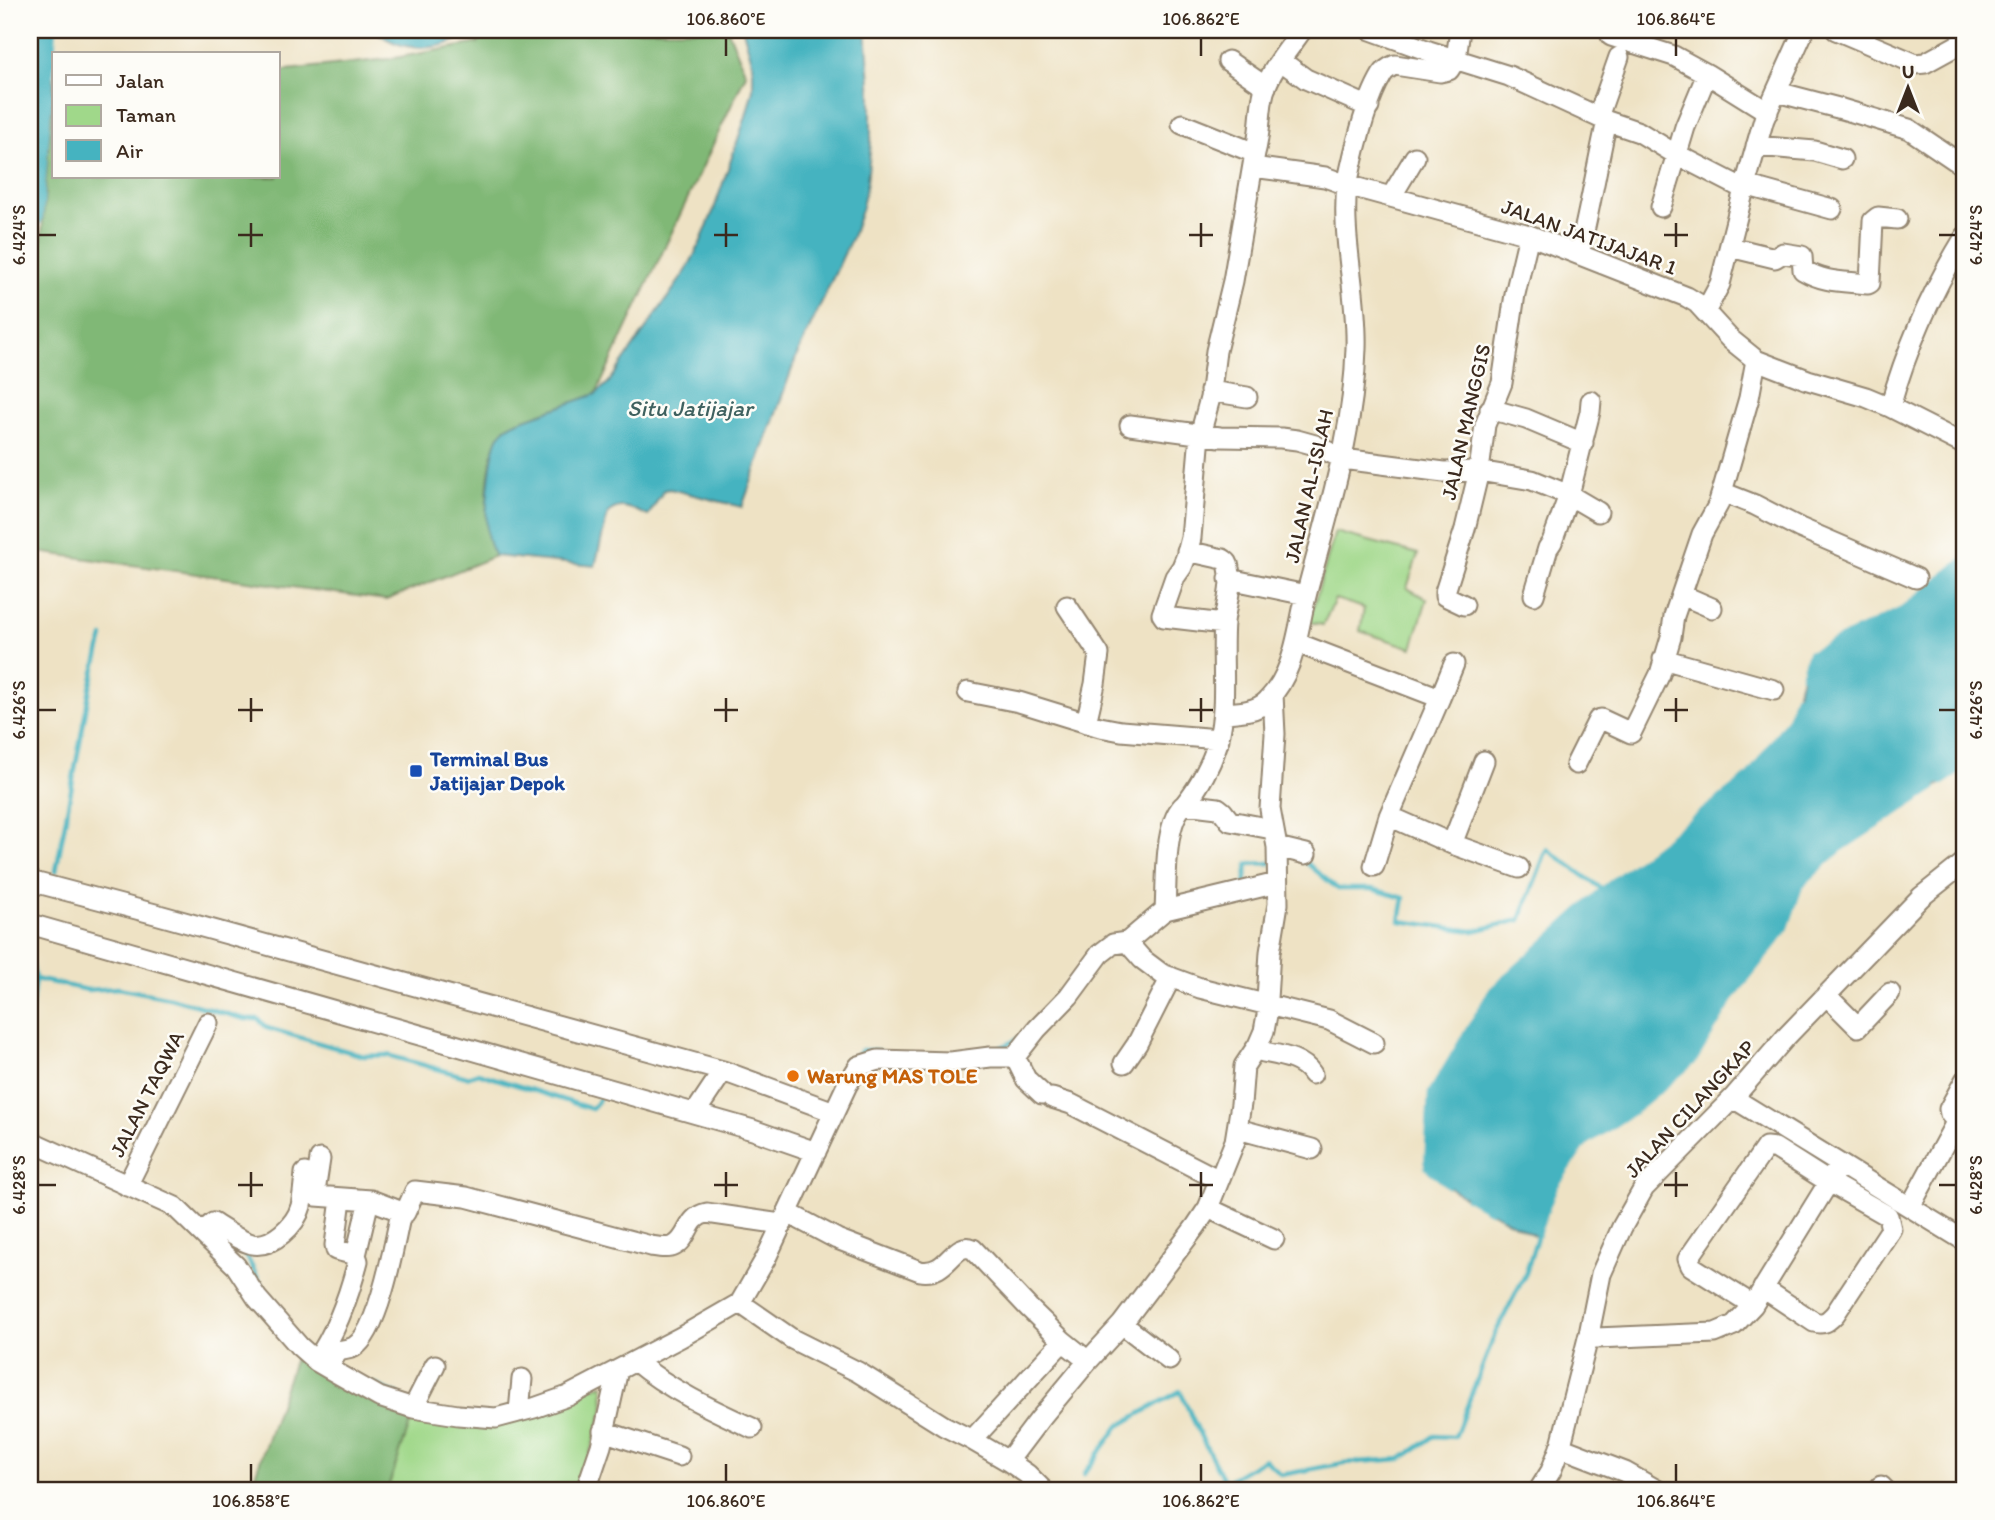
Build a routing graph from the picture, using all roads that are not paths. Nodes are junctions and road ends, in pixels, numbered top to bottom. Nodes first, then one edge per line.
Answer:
1 (1302, 30) edge
2 (1371, 30) edge
3 (1460, 30) edge
4 (1804, 30) edge
5 (1836, 30) edge
6 (1611, 36) dead end
7 (1965, 41) edge
8 (1619, 57) dead end
9 (1456, 59) junction
10 (1228, 61) dead end
11 (1281, 61) junction
12 (1707, 74) junction
13 (1266, 87) junction
14 (1777, 92) junction
15 (1369, 107) junction
16 (1768, 112) junction
17 (1603, 119) junction
18 (1182, 124) dead end
19 (1756, 146) junction
20 (1676, 154) junction
21 (1415, 157) dead end
22 (1842, 159) dead end
23 (1254, 160) junction
24 (1965, 167) edge
25 (1347, 184) junction
26 (1744, 187) junction
27 (1391, 197) junction
28 (1661, 207) dead end
29 (1832, 209) dead end
30 (1897, 219) dead end
31 (1529, 235) junction
32 (1965, 237) edge
33 (1730, 247) junction
34 (1579, 253) junction
35 (1705, 312) junction
36 (1756, 359) junction
37 (1210, 391) junction
38 (1247, 397) dead end
39 (1591, 401) dead end
40 (1890, 407) junction
41 (1490, 409) junction
42 (1130, 425) dead end
43 (1200, 435) junction
44 (1583, 443) junction
45 (1965, 445) edge
46 (1343, 459) junction
47 (1479, 471) junction
48 (1722, 492) junction
49 (1569, 495) junction
50 (1598, 512) dead end
51 (1187, 551) junction
52 (1916, 578) dead end
53 (1230, 579) junction
54 (1306, 595) junction
55 (1534, 595) dead end
56 (1682, 595) junction
57 (1464, 605) dead end
58 (1067, 606) dead end
59 (1712, 608) dead end
60 (1224, 624) junction
61 (1297, 643) junction
62 (1663, 659) junction
63 (1454, 664) dead end
64 (1774, 690) dead end
65 (968, 692) dead end
66 (1273, 694) junction
67 (1440, 698) junction
68 (1223, 713) junction
69 (1086, 723) junction
70 (1219, 740) junction
71 (1484, 761) dead end
72 (1576, 764) dead end
73 (1185, 804) junction
74 (1389, 816) junction
75 (1275, 838) junction
76 (1452, 844) junction
77 (1306, 854) dead end
78 (1965, 862) edge
79 (1374, 866) dead end
80 (1519, 868) dead end
81 (30, 881) edge
82 (1277, 883) junction
83 (1165, 909) junction
84 (30, 924) edge
85 (1127, 942) junction
86 (1171, 977) junction
87 (1890, 993) dead end
88 (1826, 995) junction
89 (1267, 1004) junction
90 (208, 1023) dead end
91 (1374, 1043) dead end
92 (1255, 1050) junction
93 (1015, 1057) junction
94 (1125, 1063) dead end
95 (723, 1071) junction
96 (1312, 1074) dead end
97 (1965, 1080) edge
98 (1733, 1098) junction
99 (834, 1112) junction
100 (695, 1113) junction
101 (1961, 1121) edge
102 (1238, 1129) junction
103 (30, 1140) edge
104 (1312, 1149) dead end
105 (816, 1152) junction
106 (1840, 1164) junction
107 (130, 1180) junction
108 (1219, 1181) junction
109 (1827, 1181) junction
110 (341, 1199) junction
111 (369, 1200) junction
112 (1910, 1207) junction
113 (1208, 1208) junction
114 (401, 1212) junction
115 (785, 1219) junction
116 (206, 1228) junction
117 (1274, 1239) dead end
118 (1965, 1241) edge
119 (355, 1255) junction
120 (1758, 1296) junction
121 (740, 1303) junction
122 (1122, 1324) junction
123 (1589, 1334) junction
124 (1063, 1341) junction
125 (1169, 1360) dead end
126 (324, 1361) junction
127 (1088, 1361) junction
128 (435, 1366) dead end
129 (626, 1366) junction
130 (522, 1379) dead end
131 (415, 1405) junction
132 (520, 1408) junction
133 (752, 1428) dead end
134 (603, 1432) junction
135 (972, 1440) junction
136 (1560, 1447) junction
137 (679, 1456) dead end
138 (1008, 1461) junction
139 (586, 1490) edge
140 (1043, 1490) edge
141 (1539, 1490) edge
142 (1657, 1490) edge

1 - 11 street
2 - 9 street
3 - 9 street
4 - 14 street
5 - 7 street
6 - 12 street
8 - 17 street
9 - 15 street
9 - 17 street
10 - 13 street
11 - 13 street
11 - 15 street
12 - 16 street
12 - 20 street
13 - 23 street
14 - 16 street
14 - 24 street
15 - 25 street
16 - 19 street
17 - 20 street
17 - 34 street
18 - 23 street, JALAN JATIJAJAR 1
19 - 22 street
19 - 26 street
20 - 26 street
20 - 28 street
21 - 27 street
23 - 25 street, JALAN JATIJAJAR 1
23 - 37 street
25 - 27 street, JALAN JATIJAJAR 1
25 - 46 street, JALAN AL-ISLAH
26 - 29 street
26 - 33 street
27 - 31 street, JALAN JATIJAJAR 1
30 - 33 street
31 - 34 street, JALAN JATIJAJAR 1
31 - 41 street, JALAN MANGGIS
32 - 40 street
33 - 35 street
34 - 35 street, JALAN JATIJAJAR 1
35 - 36 street, JALAN JATIJAJAR 1
36 - 40 street, JALAN JATIJAJAR 1
36 - 48 street
37 - 38 street
37 - 43 street
39 - 44 street
40 - 45 street, JALAN JATIJAJAR 1
41 - 44 street
41 - 47 street, JALAN MANGGIS
42 - 43 street
43 - 46 street
43 - 51 street
44 - 49 street
46 - 47 street
46 - 54 street, JALAN AL-ISLAH
47 - 49 street
47 - 57 street, JALAN MANGGIS
48 - 52 street
48 - 56 street
49 - 50 street
49 - 55 street
51 - 53 street
51 - 60 street
53 - 54 street
53 - 60 street
54 - 61 street, JALAN AL-ISLAH
56 - 59 street
56 - 62 street
58 - 69 street
60 - 68 street
61 - 66 street, JALAN AL-ISLAH
61 - 67 street
62 - 64 street
62 - 72 street
63 - 67 street
65 - 69 street
66 - 68 street
66 - 75 street
67 - 74 street
68 - 70 street
69 - 70 street
70 - 73 street
71 - 76 street
73 - 75 street
73 - 83 street
74 - 76 street
74 - 79 street
75 - 77 street
75 - 82 street
76 - 80 street
78 - 88 street, JALAN CILANGKAP
81 - 95 street
82 - 83 street
82 - 89 street
83 - 85 street
84 - 100 street
85 - 86 street
85 - 93 street
86 - 89 street
86 - 94 street
87 - 88 street
88 - 98 street, JALAN CILANGKAP
89 - 91 street
89 - 92 street
90 - 107 street, JALAN TAQWA
92 - 96 street
92 - 102 street
93 - 99 street
93 - 108 street
95 - 99 street
95 - 100 street
97 - 101 street
98 - 106 street
98 - 123 street, JALAN CILANGKAP
99 - 105 street
100 - 105 street
101 - 112 street
102 - 104 street
102 - 108 street
103 - 107 street
105 - 115 street
106 - 109 street
106 - 112 street
107 - 116 street
108 - 113 street
109 - 120 street
109 - 120 street
109 - 120 street
110 - 111 street
110 - 116 street
110 - 119 street
111 - 114 street
111 - 119 street
112 - 118 street
113 - 117 street
113 - 122 street
114 - 115 street
114 - 126 street
115 - 121 street
115 - 124 street
116 - 126 street
119 - 126 street
120 - 123 street
121 - 129 street
121 - 135 street
122 - 125 street
122 - 127 street
123 - 136 street, JALAN CILANGKAP
124 - 127 street
124 - 135 street
126 - 131 street
127 - 138 street
128 - 131 street
129 - 132 street
129 - 133 street
129 - 134 street
130 - 132 street
131 - 132 street
134 - 137 street
134 - 139 street
135 - 138 street
136 - 141 street, JALAN CILANGKAP
136 - 142 street
138 - 140 street

